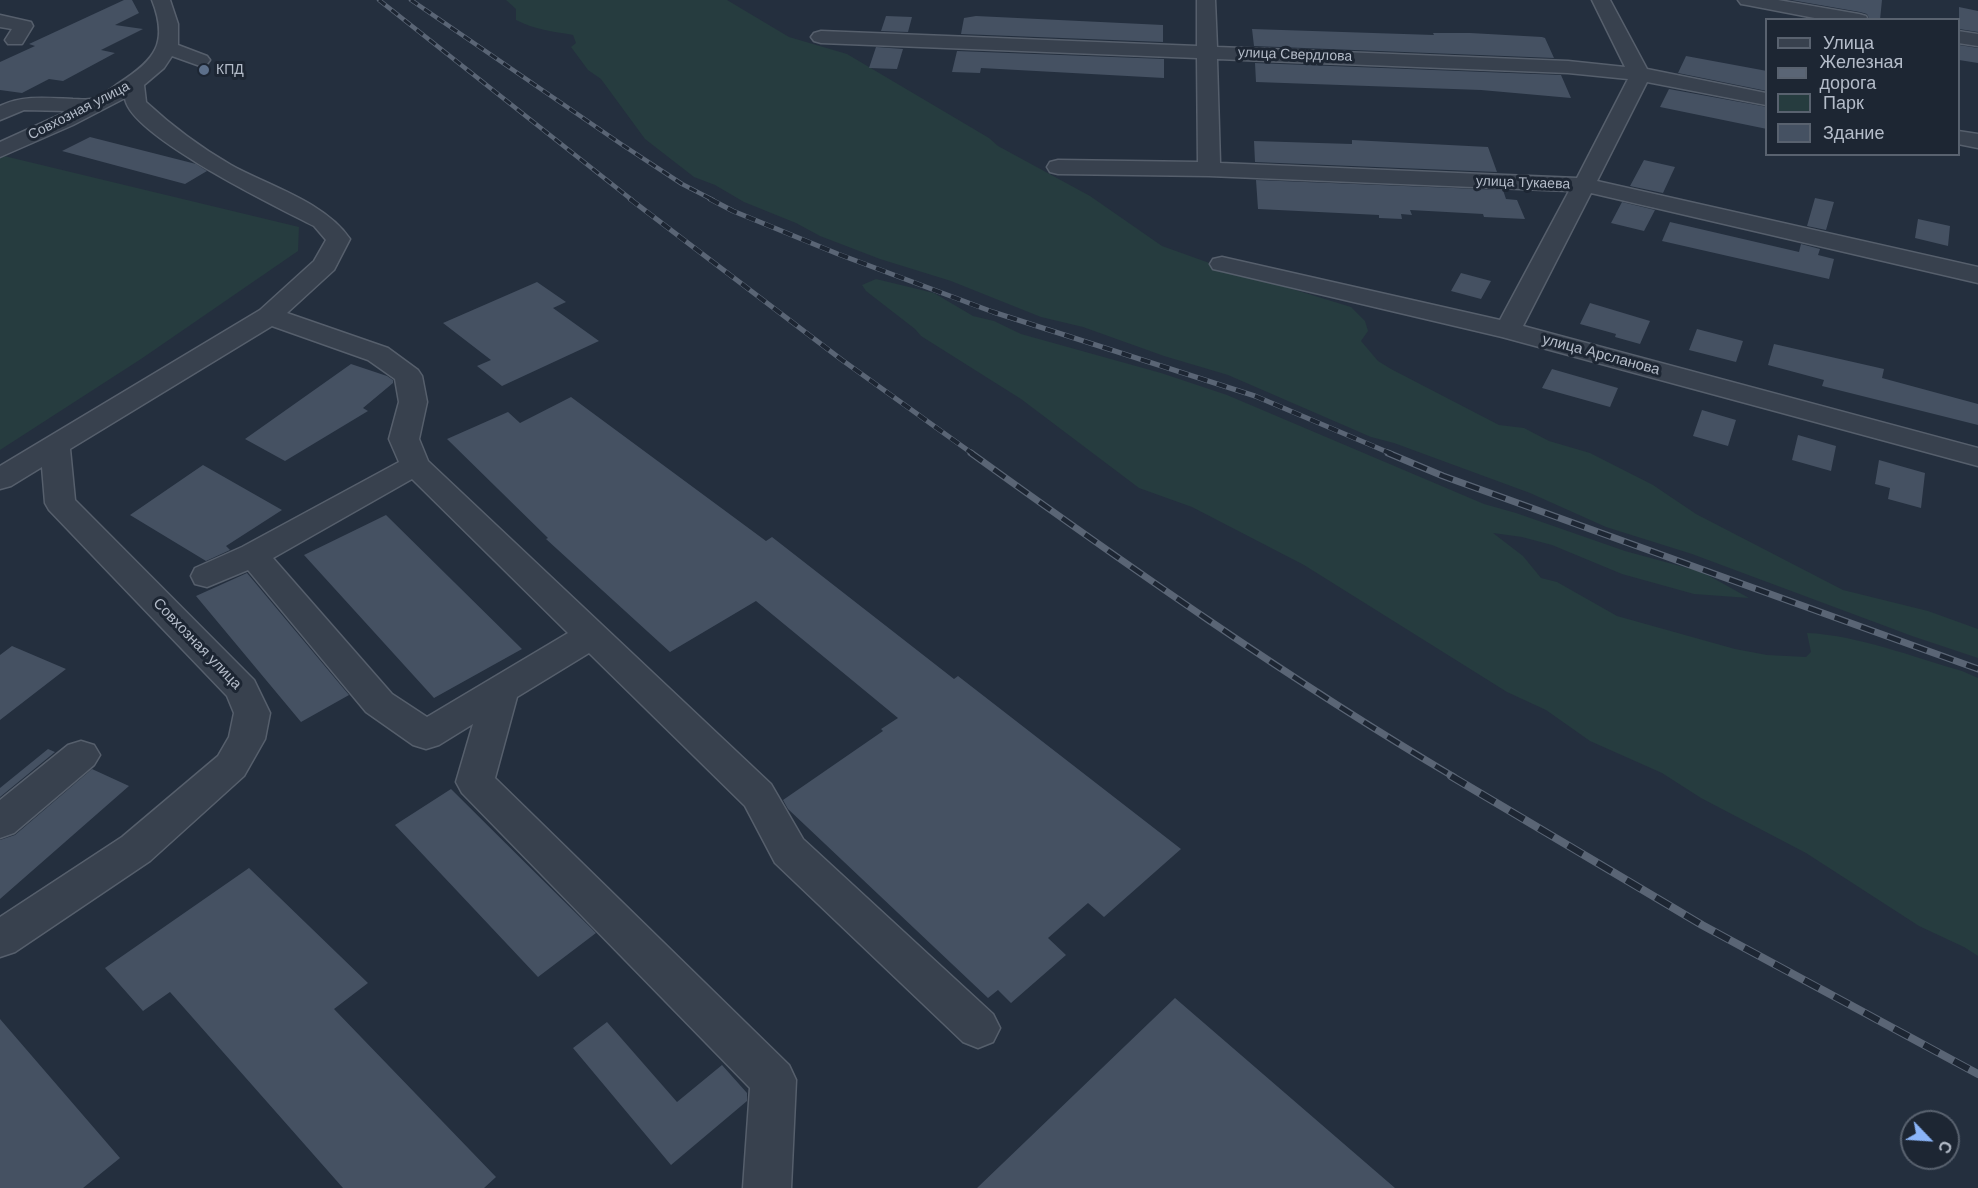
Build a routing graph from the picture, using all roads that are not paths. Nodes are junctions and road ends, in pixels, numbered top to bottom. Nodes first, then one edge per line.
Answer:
1 (161, 0) edge
2 (1206, 0) edge
3 (1601, 0) edge
4 (1747, 0) edge
5 (1, 10) edge
6 (1848, 18) edge
7 (821, 37) dead end
8 (1960, 37) edge
9 (15, 40) dead end
10 (1978, 40) edge
11 (168, 48) junction
12 (1208, 51) junction
13 (200, 60) dead end
14 (1639, 74) junction
15 (134, 83) junction
16 (1765, 99) edge
17 (95, 105) junction
18 (0, 114) edge
19 (1960, 137) edge
20 (1978, 141) edge
21 (0, 150) edge
22 (1058, 167) dead end
23 (1209, 169) junction
24 (1584, 185) junction
25 (1222, 264) dead end
26 (1978, 274) edge
27 (269, 316) junction
28 (1508, 330) junction
29 (55, 444) junction
30 (1978, 457) edge
31 (415, 465) junction
32 (0, 478) edge
33 (253, 555) junction
34 (207, 576) dead end
35 (591, 635) junction
36 (501, 690) junction
37 (81, 755) dead end
38 (0, 822) edge
39 (0, 939) edge
40 (978, 1028) dead end
41 (767, 1188) edge

1 - 11 street
2 - 12 street
3 - 14 street
4 - 6 street
5 - 9 street
7 - 12 street, улица Свердлова
8 - 10 street
11 - 13 street
11 - 15 street, Совхозная улица
12 - 14 street, улица Свердлова
12 - 23 street
14 - 16 street, улица Свердлова
14 - 24 street
15 - 17 street, Совхозная улица
15 - 27 street
17 - 18 street
17 - 21 street, Совхозная улица
19 - 20 street
22 - 23 street, улица Тукаева
23 - 24 street, улица Тукаева
24 - 26 street, улица Тукаева
24 - 28 street
25 - 28 street, улица Арсланова
27 - 29 street
27 - 31 street
28 - 30 street, улица Арсланова
29 - 32 street
29 - 39 street, Совхозная улица
31 - 33 street
31 - 35 street
33 - 34 street
33 - 36 street
35 - 36 street
35 - 40 street
36 - 41 street
37 - 38 street

